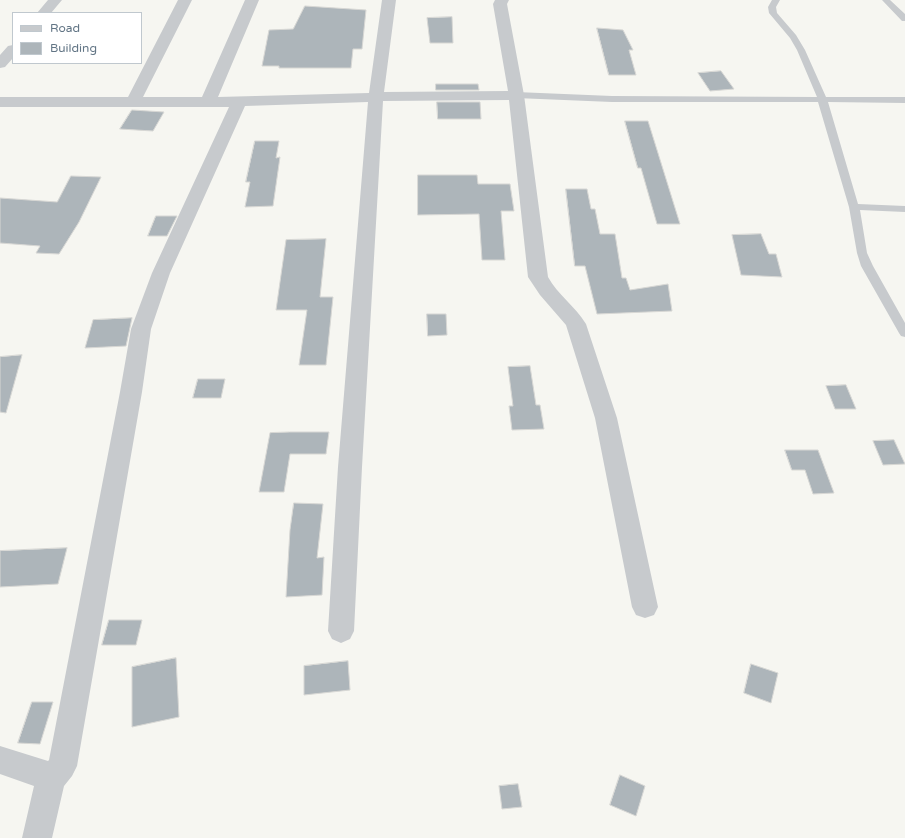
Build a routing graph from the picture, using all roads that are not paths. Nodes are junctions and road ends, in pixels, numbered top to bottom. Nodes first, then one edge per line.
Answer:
1 (55, 0) edge
2 (185, 0) edge
3 (252, 0) edge
4 (389, 0) edge
5 (502, 0) edge
6 (776, 0) edge
7 (886, 0) edge
8 (45, 12) edge
9 (905, 19) edge
10 (12, 50) edge
11 (0, 64) edge
12 (516, 95) junction
13 (376, 97) junction
14 (822, 99) junction
15 (905, 100) edge
16 (134, 101) junction
17 (0, 102) edge
18 (208, 102) junction
19 (238, 102) junction
20 (854, 206) junction
21 (905, 208) edge
22 (905, 333) edge
23 (645, 607) dead end
24 (341, 632) dead end
25 (0, 760) edge
26 (51, 777) junction
27 (37, 838) edge

1 - 8 street
2 - 16 street
3 - 18 street
4 - 13 street
5 - 12 street
6 - 14 lane
7 - 9 lane
10 - 11 street
12 - 13 street
12 - 14 lane
12 - 23 street
13 - 19 street
13 - 24 street
14 - 15 lane
14 - 20 lane
16 - 17 street
16 - 18 street
18 - 19 street
19 - 26 street
20 - 21 lane
20 - 22 lane
25 - 26 street
26 - 27 street

